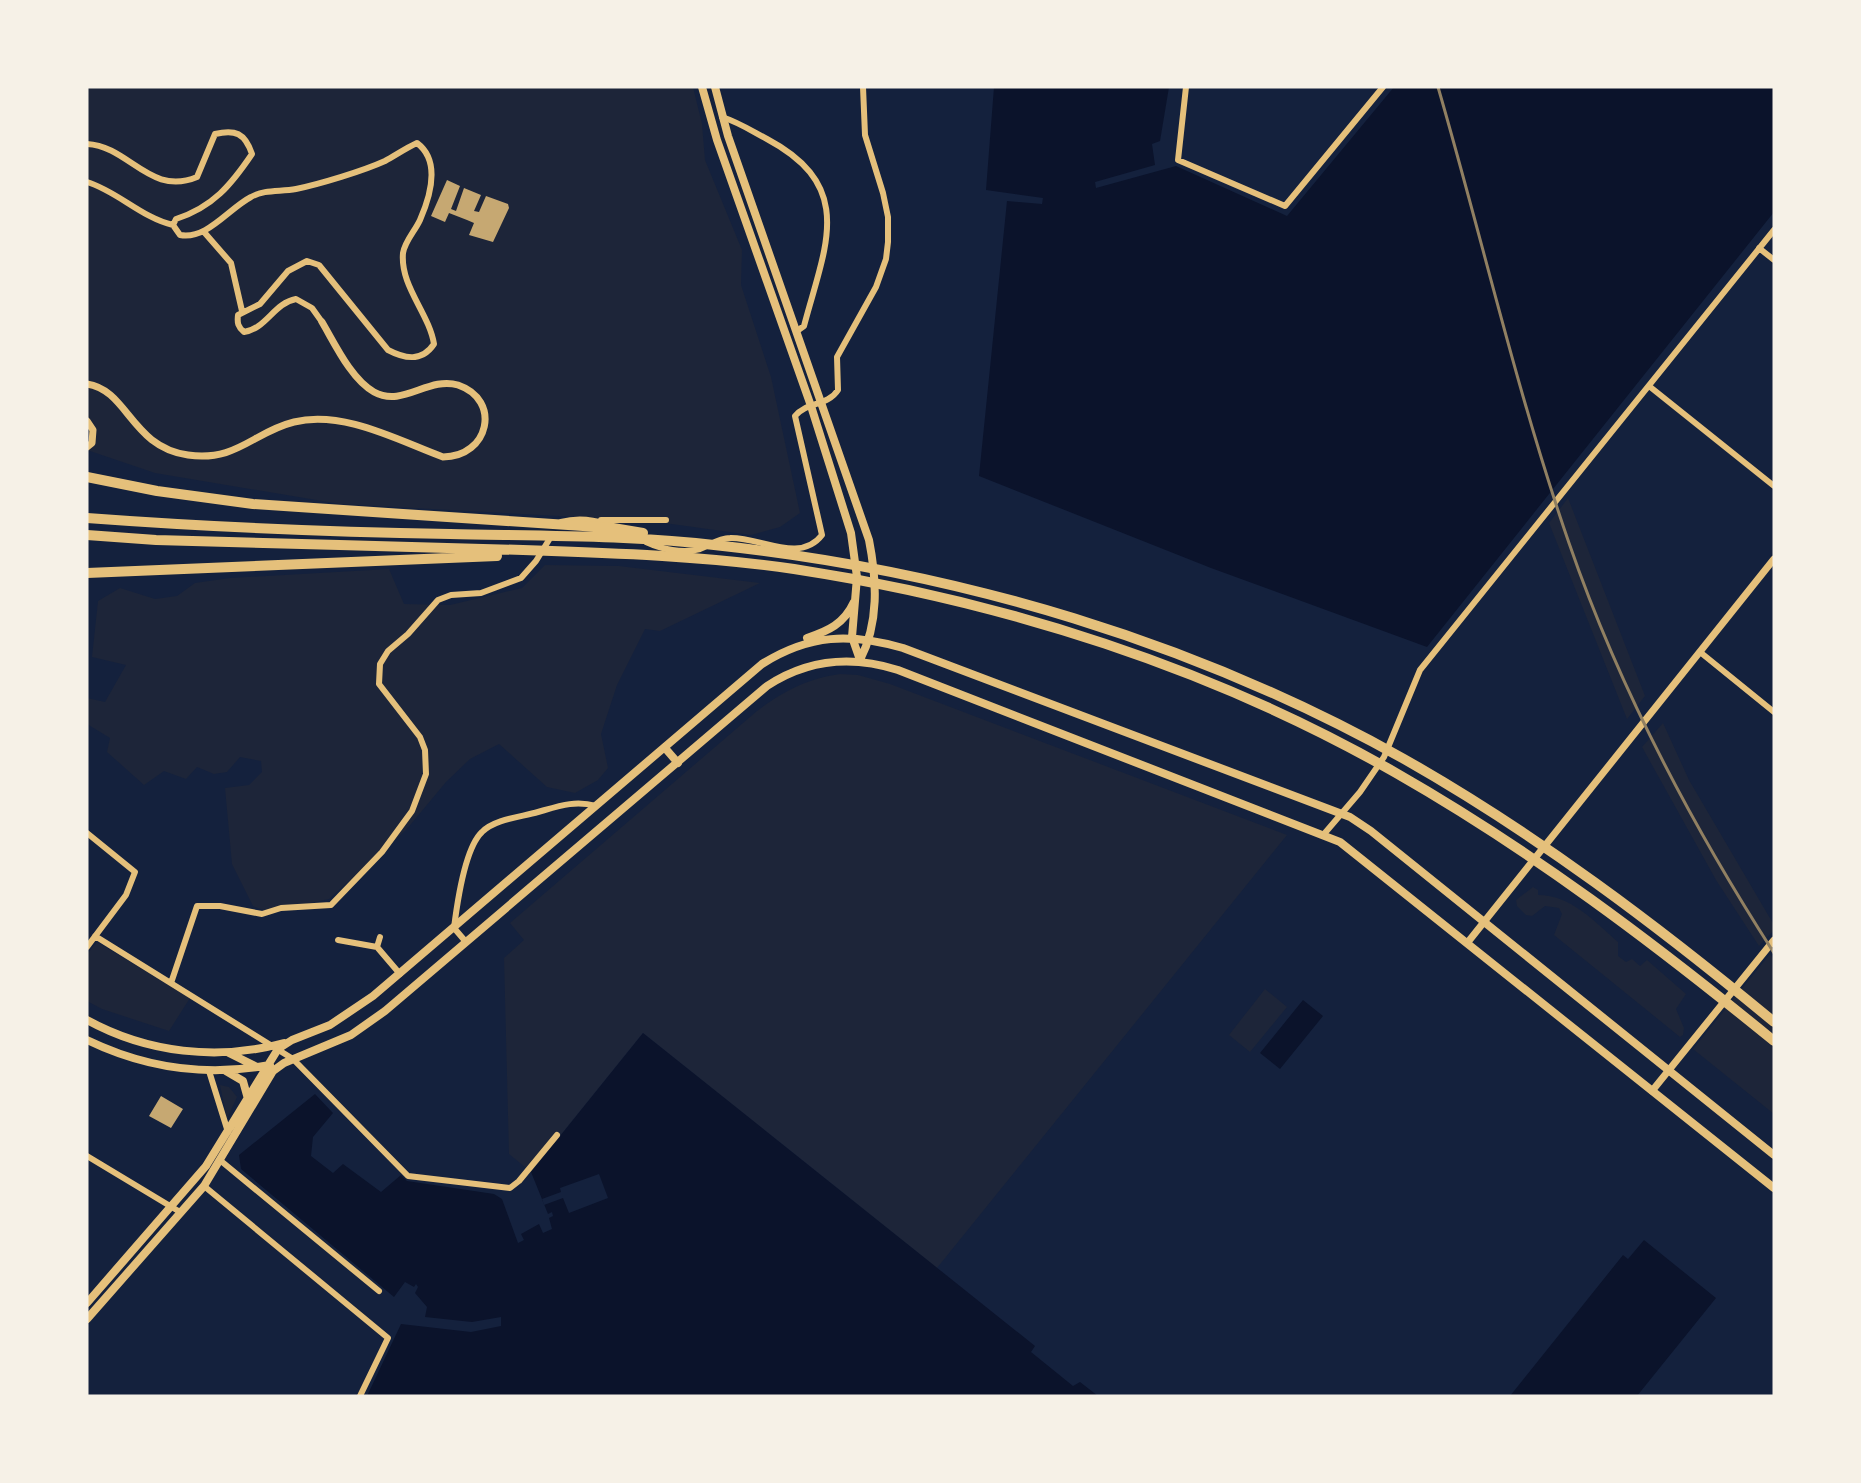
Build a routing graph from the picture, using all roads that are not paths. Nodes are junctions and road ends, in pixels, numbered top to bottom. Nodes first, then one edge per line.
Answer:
1 (702, 87) edge
2 (715, 87) edge
3 (862, 87) edge
4 (1186, 87) edge
5 (1383, 87) edge
6 (722, 117) junction
7 (710, 119) junction
8 (87, 144) edge
9 (87, 182) edge
10 (760, 224) junction
11 (173, 225) junction
12 (749, 229) junction
13 (1774, 230) edge
14 (204, 232) junction
15 (1759, 248) junction
16 (1774, 260) edge
17 (242, 311) junction
18 (322, 322) joint
19 (797, 330) junction
20 (87, 384) edge
21 (1649, 386) junction
22 (823, 402) junction
23 (812, 406) junction
24 (87, 421) edge
25 (87, 447) edge
26 (87, 477) edge
27 (1774, 486) edge
28 (87, 518) edge
29 (594, 520) junction
30 (666, 520) dead end
31 (524, 530) junction
32 (87, 534) edge
33 (518, 552) junction
34 (1774, 559) edge
35 (87, 573) edge
36 (857, 593) junction
37 (852, 637) junction
38 (870, 639) junction
39 (1700, 652) junction
40 (860, 660) junction
41 (762, 664) junction
42 (1774, 712) edge
43 (665, 748) junction
44 (678, 763) junction
45 (597, 806) junction
46 (1342, 813) junction
47 (87, 833) edge
48 (1324, 834) junction
49 (1484, 921) junction
50 (454, 928) junction
51 (95, 936) junction
52 (380, 937) dead end
53 (338, 940) dead end
54 (1774, 940) edge
55 (466, 942) junction
56 (1468, 942) junction
57 (87, 946) edge
58 (377, 947) junction
59 (400, 974) junction
60 (171, 983) junction
61 (87, 1020) edge
62 (1774, 1022) edge
63 (87, 1040) edge
64 (1774, 1041) edge
65 (276, 1047) junction
66 (225, 1052) junction
67 (293, 1059) junction
68 (262, 1069) junction
69 (224, 1070) junction
70 (1669, 1070) junction
71 (208, 1071) junction
72 (262, 1088) junction
73 (1652, 1090) junction
74 (248, 1100) junction
75 (557, 1135) dead end
76 (231, 1137) junction
77 (1774, 1155) edge
78 (87, 1156) edge
79 (220, 1161) junction
80 (204, 1186) junction
81 (1774, 1188) edge
82 (171, 1207) junction
83 (180, 1212) junction
84 (379, 1291) dead end
85 (87, 1303) edge
86 (87, 1319) edge
87 (360, 1396) edge

1 - 7 main road
2 - 6 main road
3 - 22 street
4 - 5 street
6 - 7 main road
6 - 10 main road
6 - 19 street
7 - 12 main road
8 - 11 street
9 - 11 street
10 - 12 street
10 - 19 main road
11 - 14 street
12 - 23 main road
13 - 15 street
14 - 17 street
14 - 17 street
15 - 16 street
15 - 21 street
17 - 18 street
18 - 20 street
19 - 22 main road
21 - 27 street
21 - 46 street
22 - 23 street
22 - 38 main road
23 - 29 street
23 - 36 main road
24 - 25 street
26 - 31 highway
28 - 31 highway
29 - 30 street
29 - 60 street
31 - 62 highway
32 - 33 highway
33 - 35 highway
33 - 64 highway
34 - 39 street
36 - 37 main road
36 - 41 main road
37 - 38 main road
37 - 40 main road
37 - 41 main road
38 - 40 main road
38 - 46 main road
39 - 42 street
39 - 49 street
40 - 44 main road
40 - 48 main road
41 - 43 main road
43 - 44 main road
43 - 45 main road
44 - 55 main road
45 - 50 main road
45 - 50 street
46 - 48 street
46 - 49 main road
47 - 51 street
48 - 56 main road
49 - 56 street
49 - 70 main road
50 - 55 street
50 - 59 main road
51 - 57 street
51 - 60 street
52 - 58 street
53 - 58 street
54 - 70 street
55 - 67 main road
56 - 73 main road
58 - 59 street
59 - 65 main road
60 - 65 street
61 - 66 main road
63 - 71 main road
65 - 66 main road
65 - 67 street
65 - 68 main road
66 - 68 main road
67 - 68 main road
67 - 72 main road
67 - 75 street
68 - 69 main road
68 - 72 main road
68 - 74 main road
69 - 71 main road
69 - 74 main road
70 - 73 street
70 - 77 main road
71 - 76 street
72 - 76 main road
73 - 81 main road
74 - 76 main road
76 - 79 main road
76 - 82 main road
78 - 82 street
79 - 80 main road
79 - 84 street
80 - 83 main road
80 - 87 street
82 - 83 street
82 - 85 main road
83 - 86 main road

